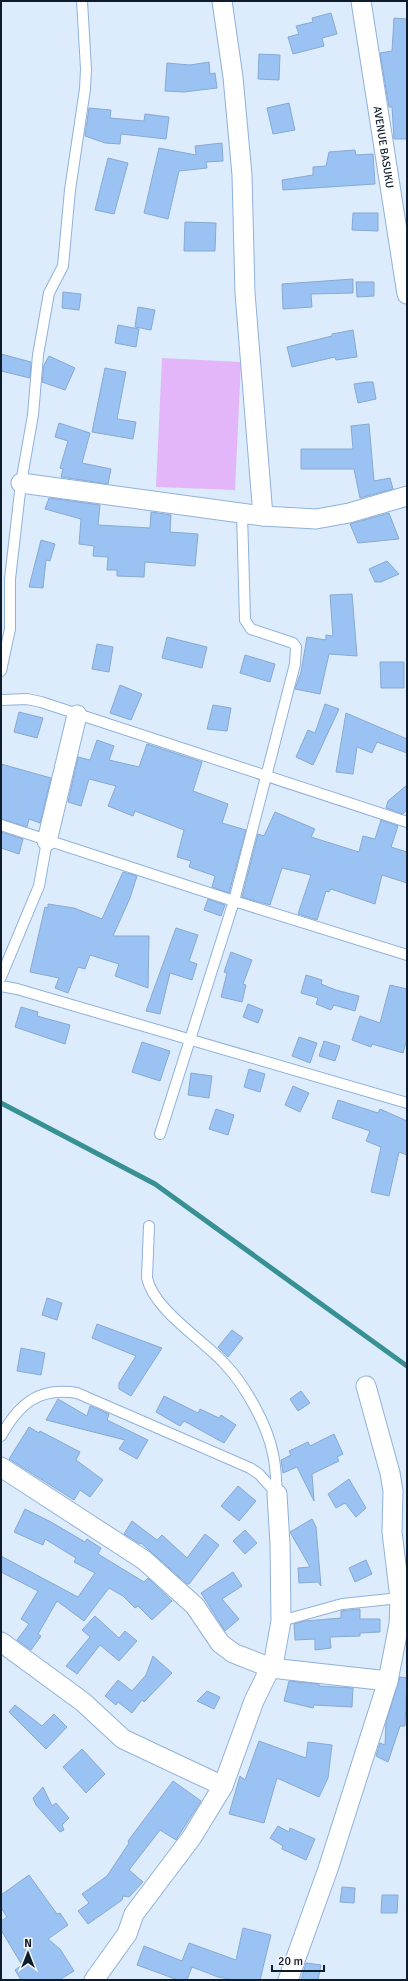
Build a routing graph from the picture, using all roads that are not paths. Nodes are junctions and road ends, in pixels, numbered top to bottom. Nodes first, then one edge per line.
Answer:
1 (82, 1) edge
2 (222, 1) edge
3 (361, 1) edge
4 (407, 294) edge
5 (21, 483) junction
6 (407, 496) edge
7 (242, 513) junction
8 (263, 516) junction
9 (1, 671) edge
10 (1, 700) edge
11 (77, 715) junction
12 (266, 776) junction
13 (407, 822) edge
14 (1, 825) edge
15 (47, 841) junction
16 (234, 902) junction
17 (407, 955) edge
18 (1, 977) edge
19 (1, 986) edge
20 (190, 1040) junction
21 (407, 1103) edge
22 (160, 1134) dead end
23 (148, 1226) dead end
24 (366, 1386) dead end
25 (1, 1436) edge
26 (1, 1467) edge
27 (276, 1494) junction
28 (400, 1598) junction
29 (281, 1621) junction
30 (1, 1642) edge
31 (271, 1668) junction
32 (388, 1681) junction
33 (223, 1786) junction
34 (94, 1980) edge
35 (288, 1980) edge

1 - 5 lane
2 - 8 street
3 - 4 street, AVENUE BASUKU
5 - 7 street
5 - 9 lane
6 - 8 street
7 - 8 street
7 - 12 lane
10 - 11 lane
11 - 12 lane
11 - 15 street
12 - 13 lane
12 - 16 lane
14 - 15 lane
15 - 16 lane
15 - 18 lane
16 - 17 lane
16 - 20 lane
19 - 20 lane
20 - 21 lane
20 - 22 lane
23 - 27 lane
24 - 28 street
25 - 27 lane
26 - 31 street
27 - 29 street
28 - 29 lane
28 - 32 street
29 - 31 street
30 - 33 street
31 - 32 street
31 - 33 street
32 - 35 street
33 - 34 street

